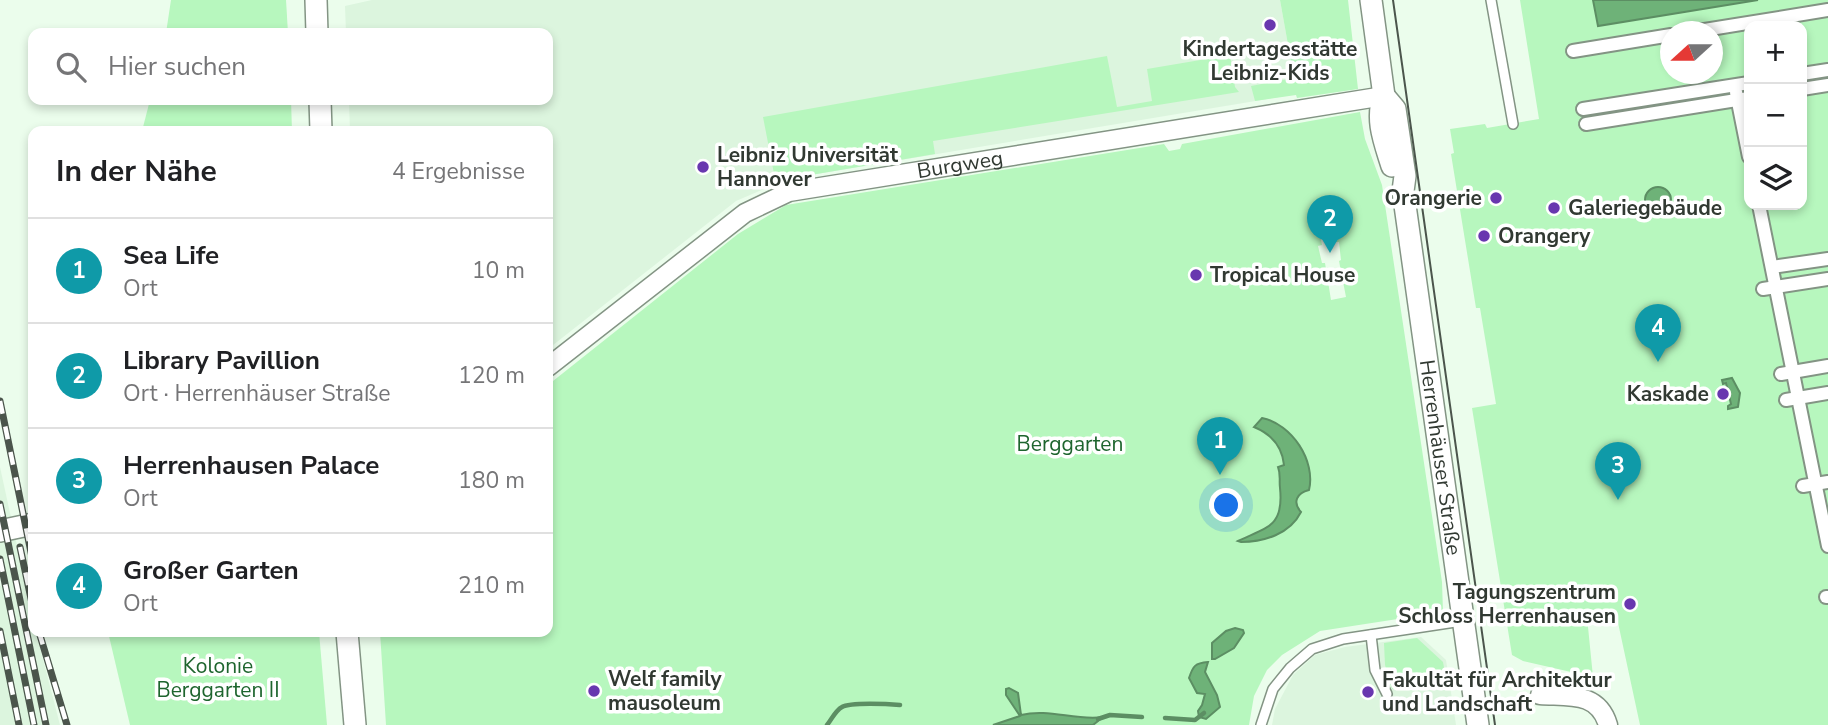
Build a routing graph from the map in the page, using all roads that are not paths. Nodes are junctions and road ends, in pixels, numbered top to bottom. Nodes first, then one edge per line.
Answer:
1 (316, 0) edge
2 (1371, 0) edge
3 (1491, 0) edge
4 (1828, 10) edge
5 (1723, 27) edge
6 (317, 28) edge
7 (1660, 37) edge
8 (1573, 51) dead end
9 (1828, 70) edge
10 (1807, 73) edge
11 (1744, 84) edge
12 (1735, 85) junction
13 (1828, 85) edge
14 (1807, 88) edge
15 (1384, 96) junction
16 (1744, 99) edge
17 (320, 105) edge
18 (1583, 109) dead end
19 (1513, 124) dead end
20 (1586, 124) dead end
21 (321, 126) edge
22 (1760, 210) edge
23 (1828, 259) edge
24 (1772, 267) junction
25 (1828, 279) edge
26 (1770, 288) junction
27 (553, 363) edge
28 (1828, 366) edge
29 (1787, 373) junction
30 (1828, 393) edge
31 (1792, 399) junction
32 (1816, 484) edge
33 (1819, 508) edge
34 (28, 525) edge
35 (0, 531) edge
36 (1828, 546) edge
37 (1463, 621) junction
38 (1371, 635) junction
39 (347, 637) edge
40 (1387, 694) dead end
41 (1540, 695) dead end
42 (355, 725) edge
43 (1261, 725) edge
44 (1478, 725) edge
45 (1608, 725) edge

1 - 6 street
2 - 15 street, Herrenhäuser Straße
3 - 19 lane
4 - 5 street
7 - 8 street
9 - 10 street
11 - 12 street
12 - 16 street
12 - 18 street
13 - 14 street
15 - 27 street, Burgweg
15 - 37 street, Herrenhäuser Straße
16 - 20 street
17 - 21 street
22 - 24 street
23 - 24 street
24 - 26 street
25 - 26 street
26 - 29 street
28 - 29 street
29 - 31 street
30 - 31 street
31 - 32 street
32 - 33 street
33 - 36 street
34 - 35 street
37 - 38 lane
37 - 44 street, Herrenhäuser Straße
38 - 40 lane
38 - 43 lane
39 - 42 street
41 - 45 street

